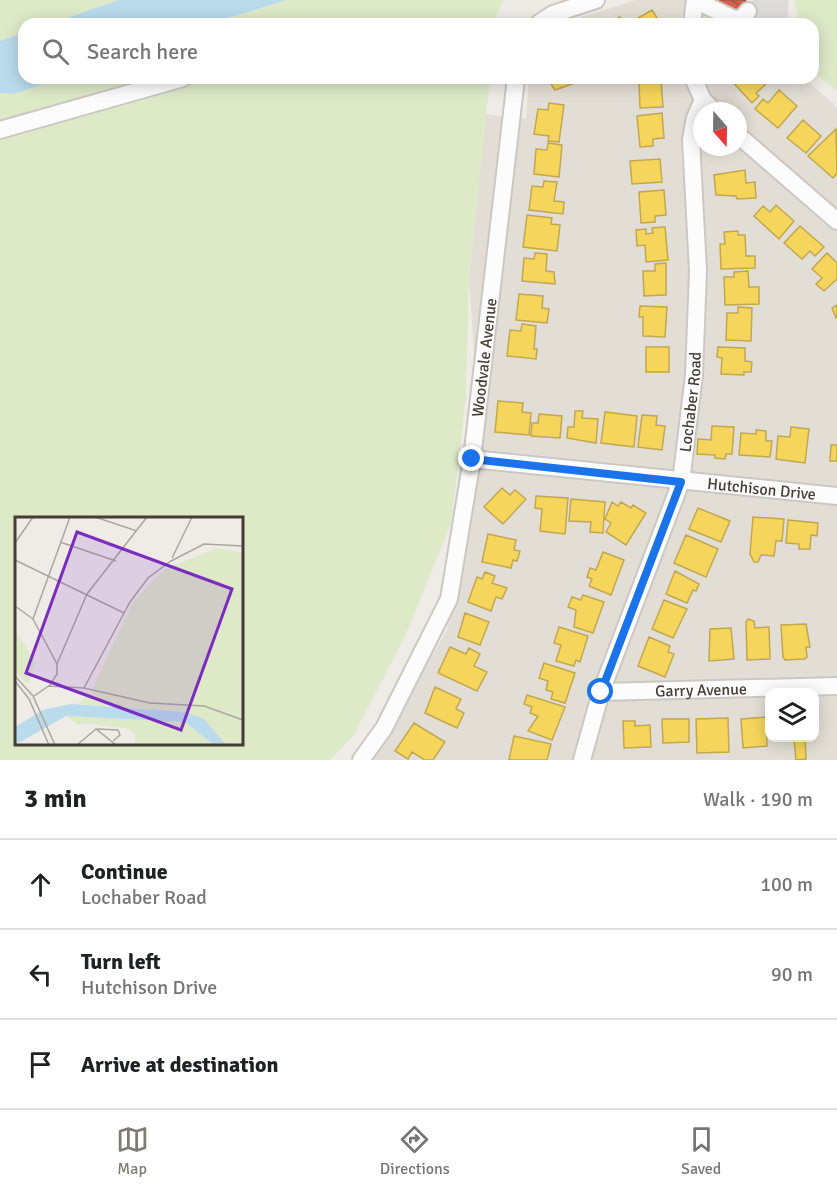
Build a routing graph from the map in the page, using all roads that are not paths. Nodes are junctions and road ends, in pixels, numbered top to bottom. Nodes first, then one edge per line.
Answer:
1 (596, 0) edge
2 (695, 0) edge
3 (748, 11) dead end
4 (547, 18) edge
5 (693, 18) edge
6 (732, 18) edge
7 (742, 18) edge
8 (162, 84) edge
9 (515, 84) edge
10 (696, 84) edge
11 (706, 102) edge
12 (693, 129) edge
13 (0, 130) edge
14 (747, 143) edge
15 (837, 220) edge
16 (472, 459) junction
17 (681, 482) junction
18 (837, 496) edge
19 (837, 686) edge
20 (601, 692) junction
21 (362, 760) edge
22 (582, 760) edge

1 - 4 street
2 - 5 street
2 - 6 street
3 - 7 street
8 - 13 street
9 - 16 street, Woodvale Avenue
10 - 11 street
12 - 17 street, Lochaber Road
14 - 15 street
16 - 17 street, Hutchison Drive
16 - 21 street, Woodvale Avenue
17 - 18 street, Hutchison Drive
17 - 20 street, Lochaber Road
19 - 20 street, Garry Avenue
20 - 22 street, Lochaber Road

